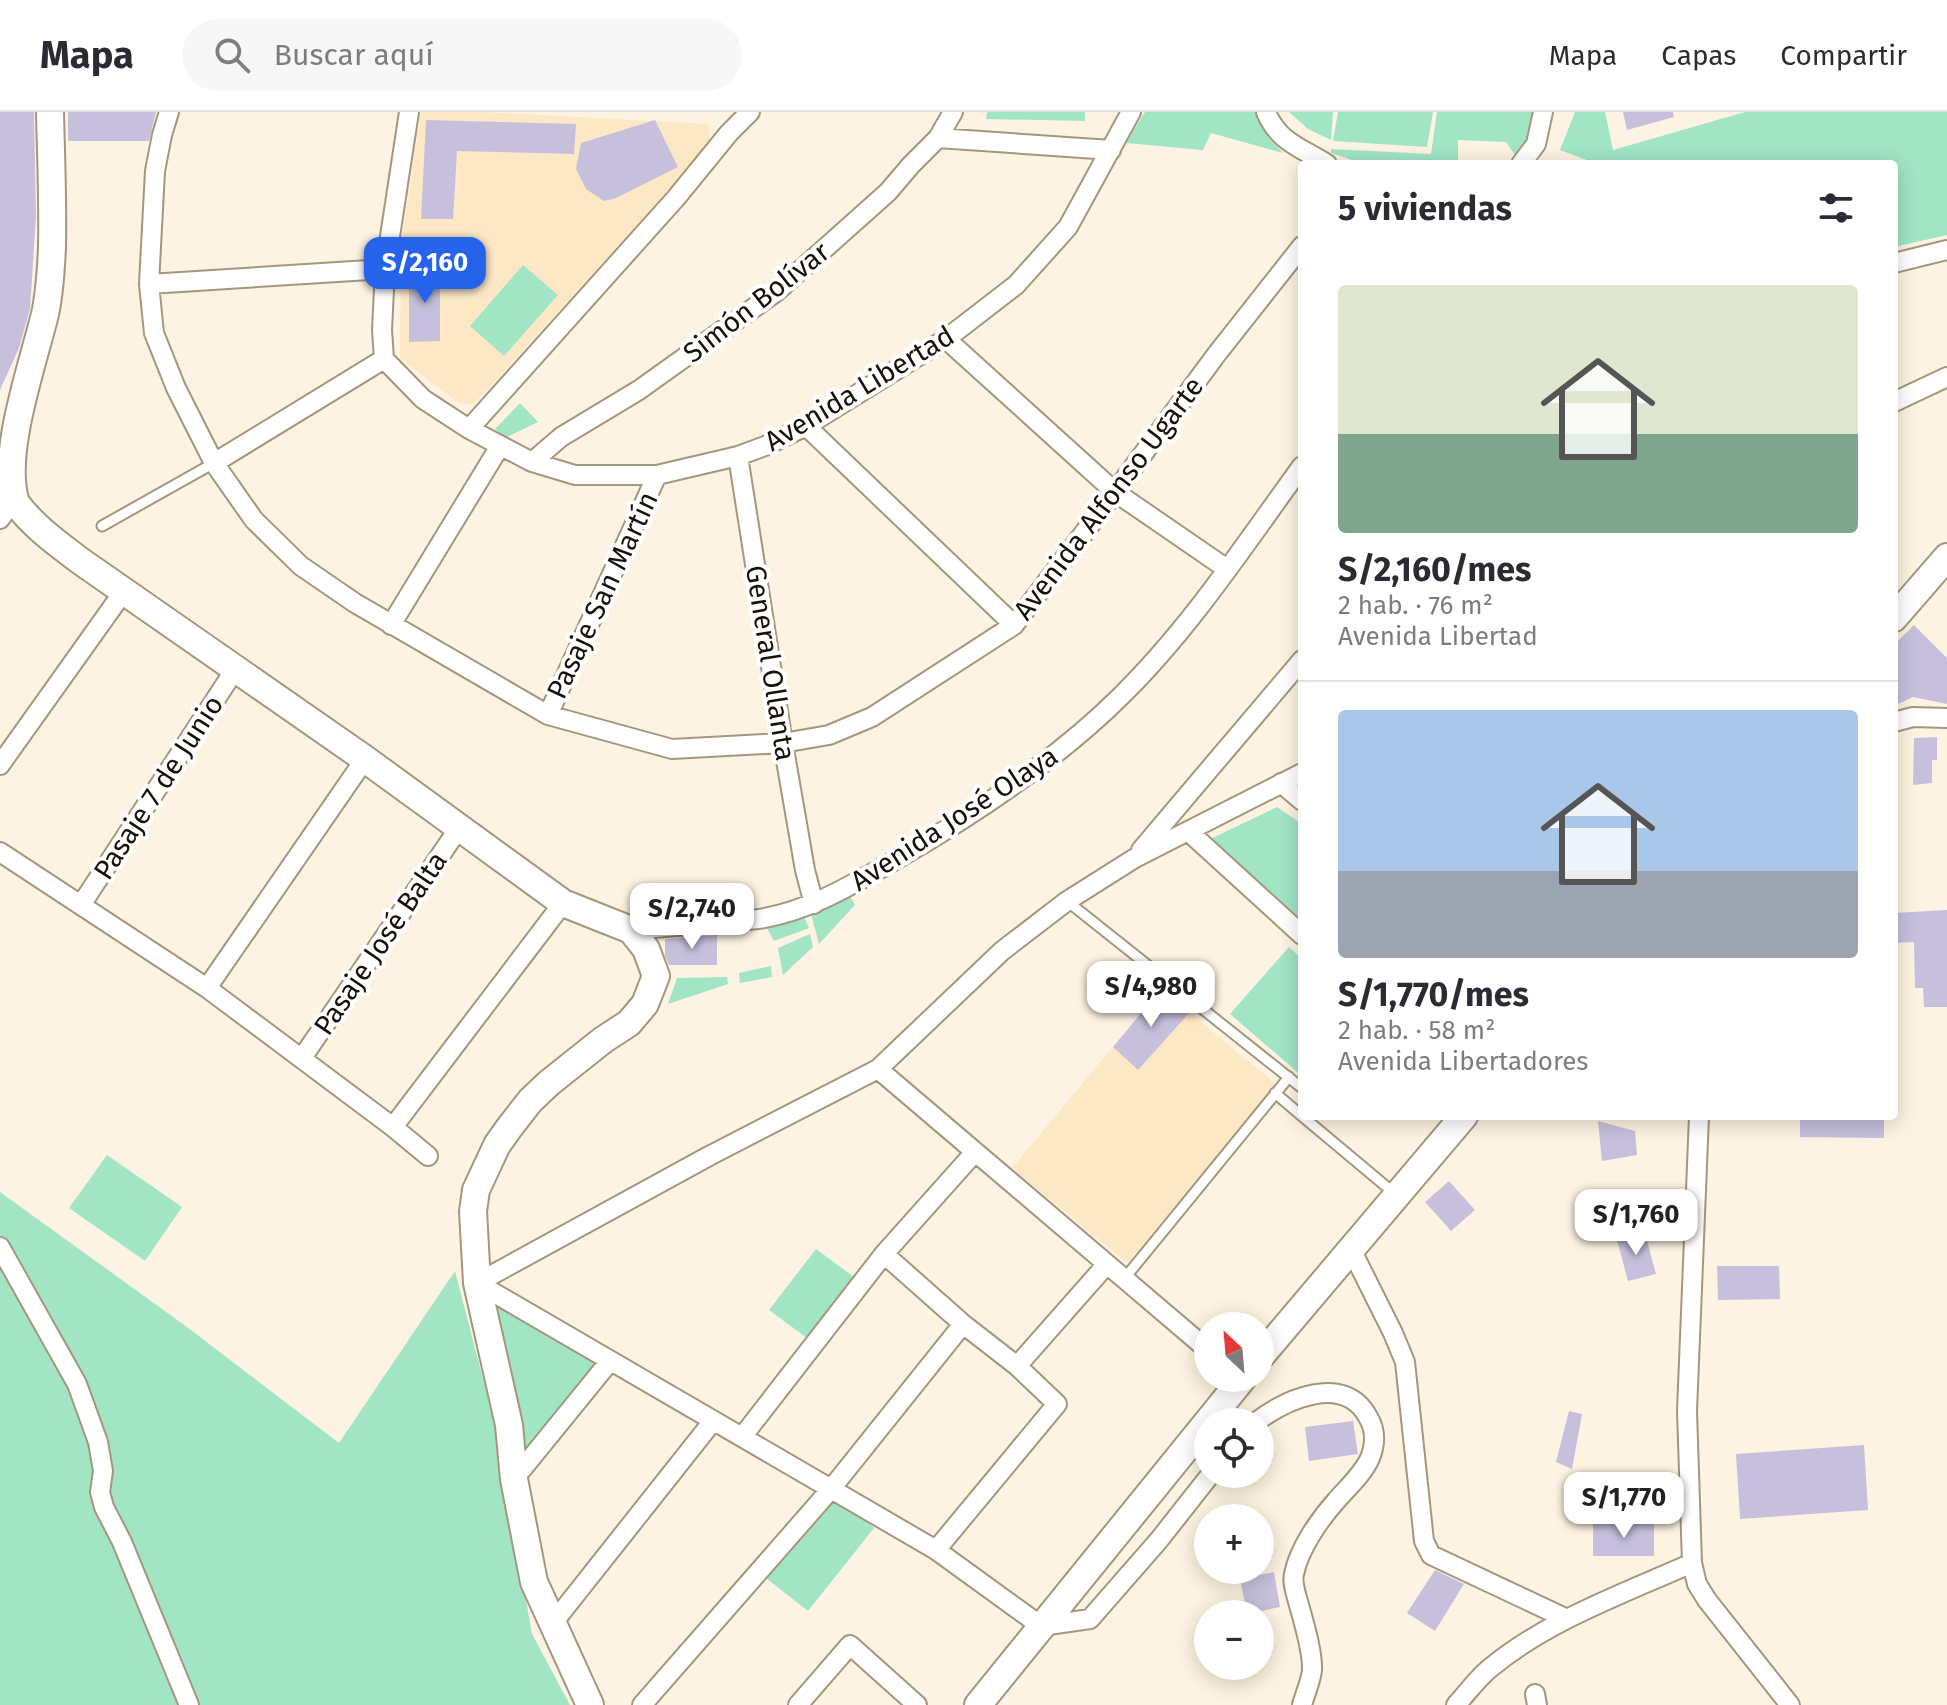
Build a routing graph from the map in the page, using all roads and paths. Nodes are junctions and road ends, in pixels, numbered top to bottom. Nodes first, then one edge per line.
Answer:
1 (50, 112) edge
2 (169, 112) edge
3 (409, 112) edge
4 (750, 112) edge
5 (953, 112) edge
6 (1131, 112) edge
7 (1266, 112) edge
8 (1543, 112) edge
9 (938, 138) junction
10 (1111, 150) junction
11 (1320, 160) edge
12 (1524, 160) edge
13 (1947, 250) edge
14 (1298, 251) edge
15 (1898, 261) edge
16 (385, 269) junction
17 (149, 284) junction
18 (946, 339) junction
19 (384, 359) junction
20 (1947, 377) edge
21 (1898, 400) edge
22 (806, 426) junction
23 (469, 429) junction
24 (500, 446) junction
25 (738, 456) junction
26 (532, 462) junction
27 (214, 463) junction
28 (1298, 471) edge
29 (657, 475) junction
30 (1115, 492) junction
31 (5, 505) edge
32 (102, 526) dead end
33 (1947, 557) edge
34 (1227, 569) junction
35 (124, 591) junction
36 (1898, 613) edge
37 (391, 625) junction
38 (1014, 625) junction
39 (1298, 665) edge
40 (236, 668) junction
41 (548, 715) junction
42 (1947, 718) edge
43 (1898, 721) edge
44 (783, 743) junction
45 (365, 759) junction
46 (0, 765) edge
47 (1298, 775) edge
48 (1281, 783) junction
49 (1298, 798) edge
50 (459, 828) junction
51 (1188, 831) junction
52 (0, 852) edge
53 (1135, 858) junction
54 (1067, 901) junction
55 (563, 903) junction
56 (814, 904) junction
57 (81, 905) junction
58 (631, 930) junction
59 (1298, 931) edge
60 (207, 988) junction
61 (302, 1058) junction
62 (878, 1069) junction
63 (1289, 1077) junction
64 (1298, 1085) edge
65 (1275, 1093) junction
66 (1298, 1113) edge
67 (1307, 1120) edge
68 (1461, 1120) edge
69 (1699, 1120) edge
70 (393, 1127) junction
71 (975, 1152) junction
72 (428, 1156) dead end
73 (1396, 1195) junction
74 (0, 1247) edge
75 (1351, 1249) junction
76 (884, 1254) junction
77 (1107, 1264) junction
78 (1124, 1279) junction
79 (477, 1283) junction
80 (963, 1324) junction
81 (1194, 1338) edge
82 (1274, 1340) edge
83 (610, 1361) junction
84 (1017, 1366) junction
85 (1230, 1392) edge
86 (1274, 1410) edge
87 (713, 1421) junction
88 (742, 1437) junction
89 (514, 1479) junction
90 (1200, 1488) edge
91 (831, 1489) junction
92 (936, 1550) junction
93 (1692, 1563) junction
94 (1567, 1619) junction
95 (553, 1623) junction
96 (1041, 1626) junction
97 (189, 1705) edge
98 (590, 1705) edge
99 (642, 1705) edge
100 (798, 1705) edge
101 (917, 1705) edge
102 (978, 1705) edge
103 (1302, 1705) edge
104 (1456, 1705) edge
105 (1790, 1705) edge

1 - 31 street
2 - 17 street, Avenida Alfonso Ugarte
3 - 16 street
4 - 23 street
5 - 9 street, Simón Bolívar
6 - 10 street, Avenida Libertad
7 - 11 street
8 - 12 street
9 - 10 street
9 - 26 street, Simón Bolívar
10 - 18 street, Avenida Libertad
13 - 15 street
14 - 30 street, Avenida Alfonso Ugarte
16 - 17 street
16 - 19 street
17 - 27 street, Avenida Alfonso Ugarte
18 - 22 street, Avenida Libertad
18 - 30 street
19 - 23 street, Avenida Libertad
19 - 27 street
20 - 21 street
22 - 25 street, Avenida Libertad
22 - 38 street
23 - 24 street, Avenida Libertad
24 - 26 street, Avenida Libertad
24 - 37 street
25 - 29 street, Avenida Libertad
25 - 44 street, General Ollanta
26 - 29 street, Avenida Libertad
27 - 32 lane
27 - 37 street, Avenida Alfonso Ugarte
28 - 34 street, Avenida José Olaya
29 - 41 street, Pasaje San Martín
30 - 34 street
30 - 38 street, Avenida Alfonso Ugarte
31 - 35 street
33 - 36 street
34 - 56 street, Avenida José Olaya
35 - 40 street
35 - 46 street
37 - 41 street, Avenida Alfonso Ugarte
38 - 44 street, Avenida Alfonso Ugarte
39 - 53 street
40 - 45 street
40 - 57 street, Pasaje 7 de Junio
41 - 44 street, Avenida Alfonso Ugarte
42 - 43 street
44 - 56 street, General Ollanta
45 - 50 street
45 - 60 street
47 - 48 street
48 - 49 street
48 - 51 street
50 - 55 street
50 - 61 street, Pasaje José Balta
51 - 53 street
51 - 59 street
52 - 57 street
53 - 54 street
54 - 62 street
54 - 63 lane
55 - 58 street
55 - 70 street
56 - 58 street, Avenida José Olaya
57 - 60 street
58 - 79 street
60 - 61 street
61 - 70 street
62 - 71 street
62 - 79 street
63 - 64 lane
63 - 65 lane
65 - 66 lane
65 - 78 lane
67 - 73 lane
68 - 73 street
69 - 93 street
70 - 72 street
71 - 76 street
71 - 77 street
73 - 75 street
74 - 97 street
75 - 82 street
75 - 94 street
76 - 80 street
76 - 88 street
77 - 78 street
77 - 84 street
78 - 81 street
79 - 83 street
79 - 89 street
80 - 84 street
80 - 91 street
83 - 87 street
83 - 89 street
84 - 92 street
85 - 96 street
86 - 103 street
87 - 88 street
87 - 95 street
88 - 91 street
89 - 95 street
90 - 96 street
91 - 92 street
91 - 99 street
92 - 96 street
93 - 94 street
93 - 105 street
94 - 104 street
95 - 98 street
96 - 102 street
100 - 101 street

